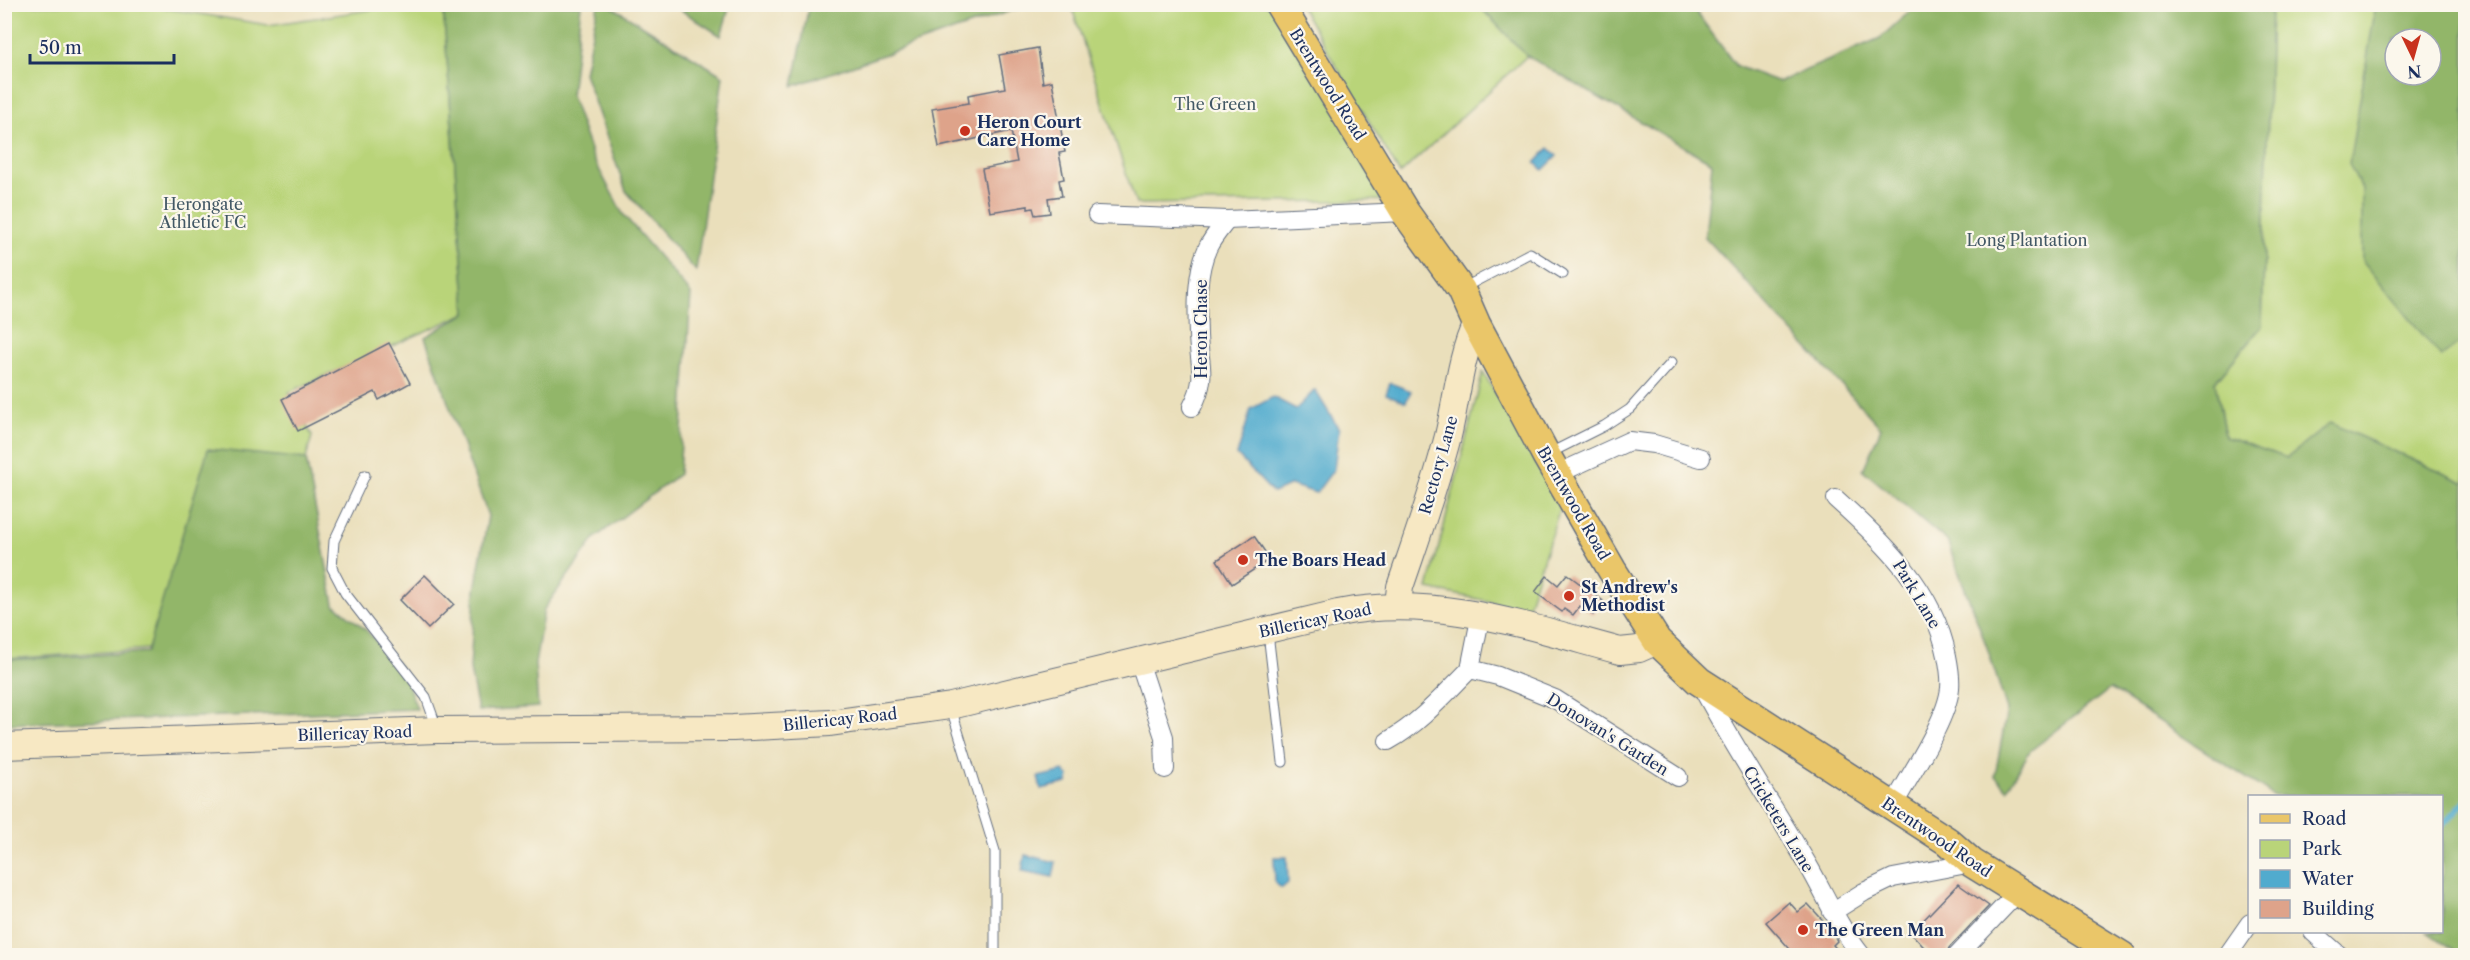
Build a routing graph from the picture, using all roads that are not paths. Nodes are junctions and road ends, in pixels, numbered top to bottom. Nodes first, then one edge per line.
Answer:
1 (1279, 4) edge
2 (1405, 212) junction
3 (1097, 215) dead end
4 (1227, 220) junction
5 (1563, 274) dead end
6 (1461, 290) junction
7 (1476, 324) junction
8 (1671, 362) dead end
9 (1192, 407) dead end
10 (1701, 458) dead end
11 (1552, 464) junction
12 (365, 475) dead end
13 (1836, 499) dead end
14 (1398, 605) junction
15 (1481, 614) junction
16 (1267, 630) junction
17 (1657, 641) junction
18 (1139, 661) junction
19 (1470, 669) junction
20 (1699, 681) junction
21 (951, 706) junction
22 (438, 730) junction
23 (1388, 741) dead end
24 (4, 746) edge
25 (1283, 762) dead end
26 (1166, 769) dead end
27 (1678, 777) dead end
28 (1893, 806) junction
29 (1972, 863) junction
30 (2018, 891) junction
31 (1832, 912) junction
32 (2248, 926) edge
33 (2314, 933) edge
34 (995, 956) edge
35 (1862, 956) edge
36 (1957, 956) edge
37 (2122, 956) edge
38 (2227, 956) edge
39 (2340, 956) edge

1 - 2 main road, Brentwood Road
2 - 4 street
2 - 6 main road, Brentwood Road
3 - 4 street
4 - 9 street, Heron Chase
5 - 6 lane
6 - 7 main road, Brentwood Road
7 - 11 main road, Brentwood Road
7 - 14 street, Rectory Lane
8 - 11 lane
10 - 11 street
11 - 17 main road, Brentwood Road
12 - 22 lane
13 - 28 street, Park Lane
14 - 15 street, Billericay Road
14 - 16 street, Billericay Road
15 - 17 street, Billericay Road
15 - 19 street
16 - 18 street, Billericay Road
16 - 25 lane
17 - 20 main road, Brentwood Road
18 - 21 street, Billericay Road
18 - 26 street
19 - 23 street
19 - 27 street, Donovan's Garden
20 - 28 main road, Brentwood Road
20 - 31 street, Cricketers Lane
21 - 22 street, Billericay Road
21 - 34 lane
22 - 24 street, Billericay Road
28 - 29 main road, Brentwood Road
29 - 30 main road, Brentwood Road
29 - 31 street
30 - 36 street
30 - 37 main road, Brentwood Road
31 - 35 street, Cricketers Lane
32 - 38 street
33 - 39 street

